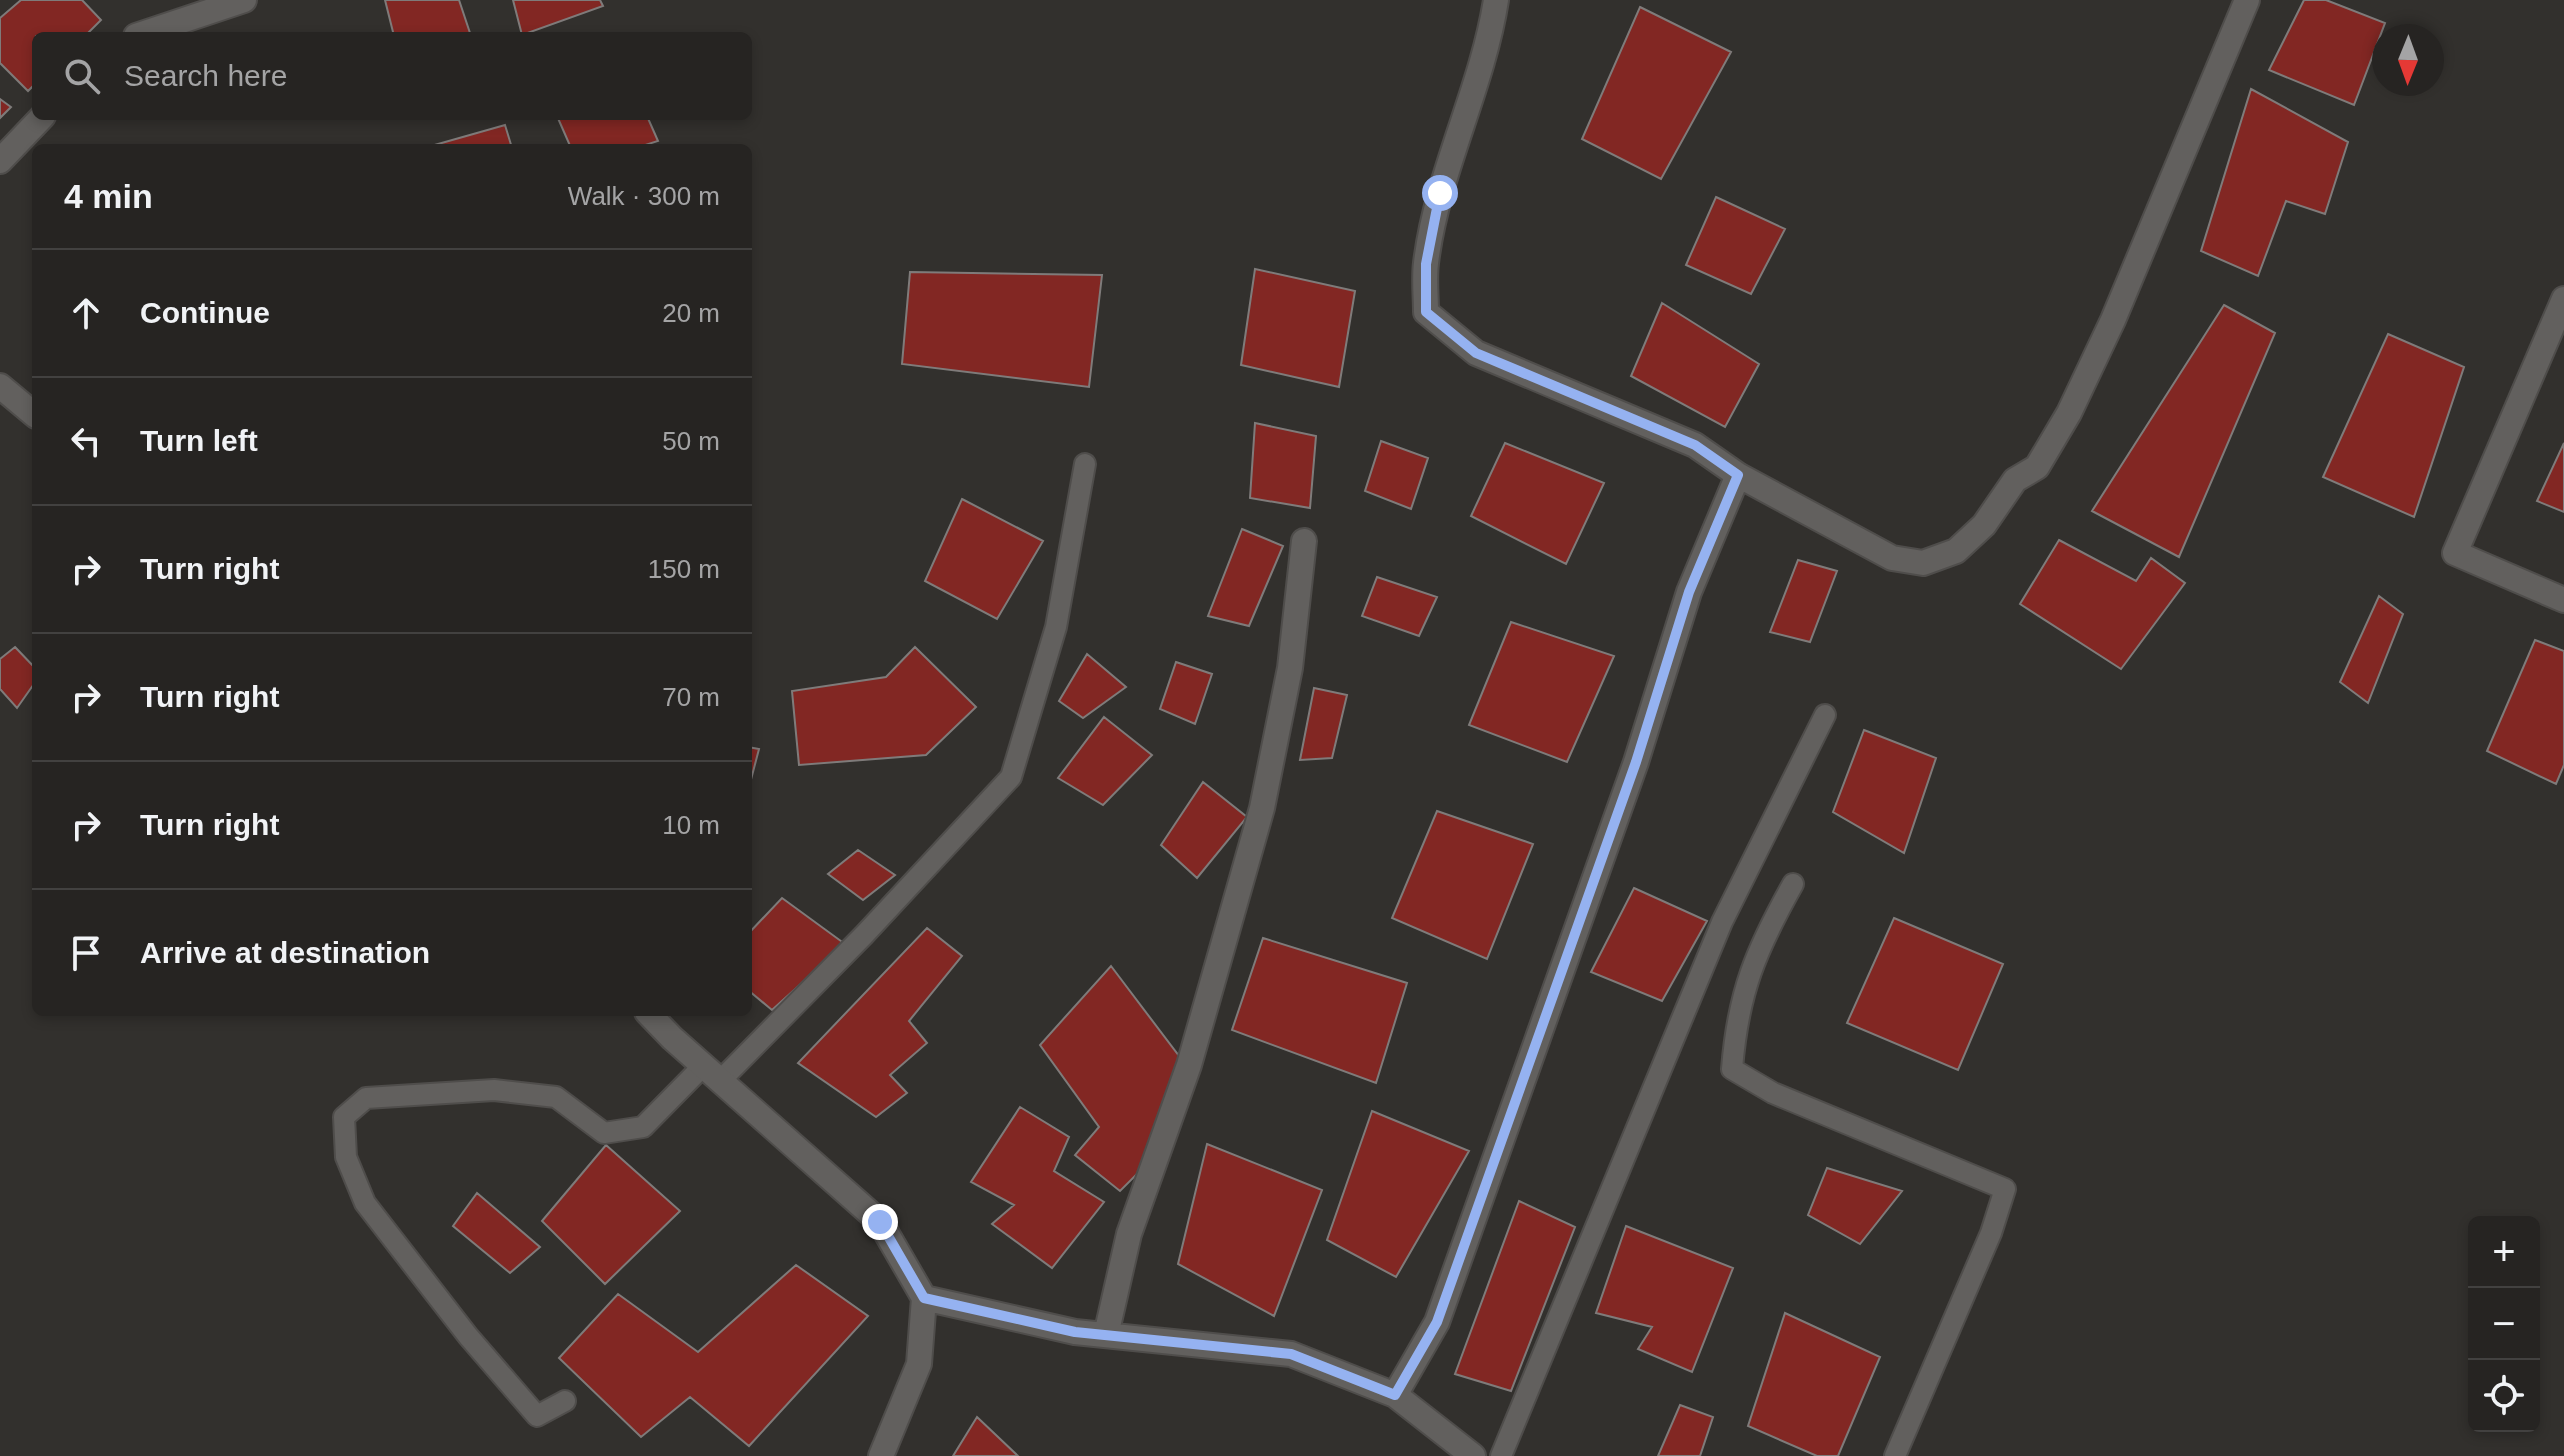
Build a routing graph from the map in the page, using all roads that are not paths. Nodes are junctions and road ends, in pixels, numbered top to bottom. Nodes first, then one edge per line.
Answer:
1 (244, 0) edge
2 (1496, 0) edge
3 (2247, 0) edge
4 (148, 32) edge
5 (39, 120) edge
6 (0, 161) edge
7 (2564, 299) edge
8 (0, 386) edge
9 (32, 413) edge
10 (1085, 464) dead end
11 (1738, 475) junction
12 (1304, 541) dead end
13 (2564, 600) edge
14 (1825, 715) dead end
15 (1793, 884) dead end
16 (651, 1016) edge
17 (711, 1073) junction
18 (924, 1298) junction
19 (1106, 1335) junction
20 (1395, 1395) junction
21 (565, 1401) dead end
22 (881, 1456) edge
23 (1473, 1456) edge
24 (1501, 1456) edge
25 (1895, 1456) edge

1 - 4 street
2 - 11 street
3 - 11 street
5 - 6 street
7 - 13 street
8 - 9 street
10 - 17 lane
11 - 20 street
12 - 19 street
14 - 24 lane
15 - 25 lane
16 - 17 street
17 - 18 street
17 - 21 lane
18 - 19 street
18 - 22 street
19 - 20 street
20 - 23 street

